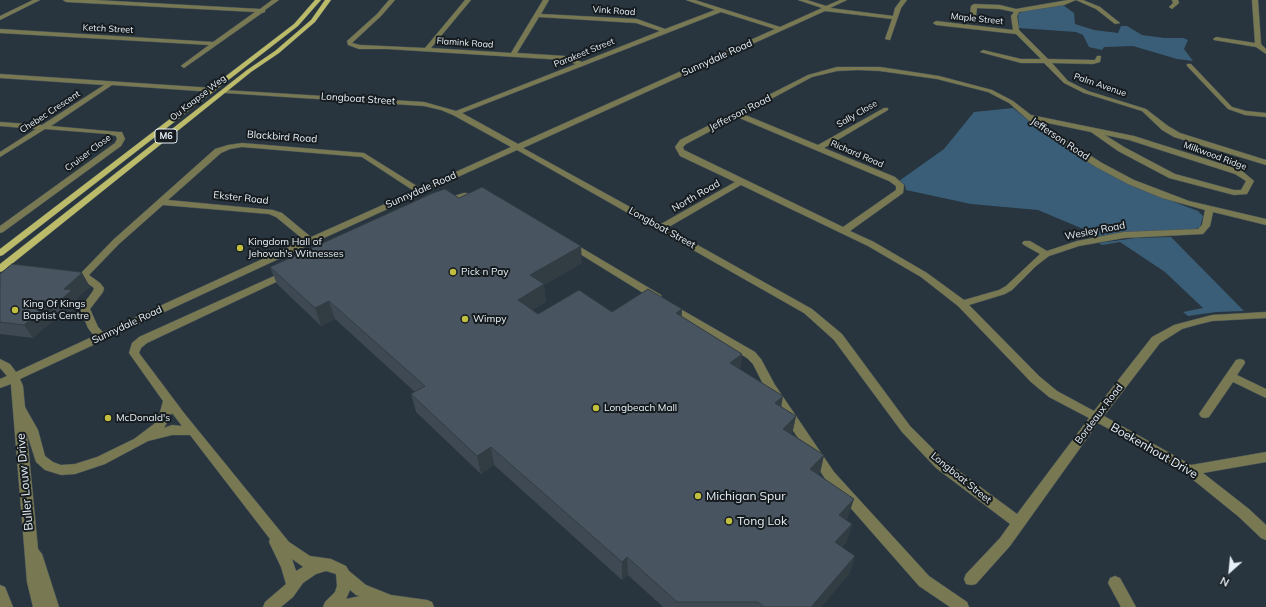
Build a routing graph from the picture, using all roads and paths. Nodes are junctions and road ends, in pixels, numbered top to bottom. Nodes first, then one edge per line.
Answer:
1 (37, 0) edge
2 (66, 0) edge
3 (276, 0) edge
4 (311, 0) edge
5 (318, 0) edge
6 (328, 0) edge
7 (333, 0) edge
8 (392, 0) edge
9 (468, 0) edge
10 (546, 0) edge
11 (691, 0) edge
12 (801, 0) edge
13 (844, 0) edge
14 (904, 0) edge
15 (1033, 0) edge
16 (1073, 0) edge
17 (1078, 0) edge
18 (1175, 0) edge
19 (1255, 0) edge
20 (89, 1) edge
21 (974, 3) edge
22 (1045, 6) junction
23 (1172, 7) dead end
24 (826, 8) junction
25 (323, 9) junction
26 (720, 10) junction
27 (262, 11) junction
28 (1017, 11) junction
29 (306, 15) junction
30 (536, 15) junction
31 (973, 16) dead end
32 (0, 18) edge
33 (895, 18) junction
34 (936, 23) dead end
35 (1117, 23) dead end
36 (781, 29) junction
37 (0, 31) edge
38 (664, 31) junction
39 (1017, 32) junction
40 (888, 39) dead end
41 (1216, 39) dead end
42 (215, 44) junction
43 (1258, 45) junction
44 (427, 49) junction
45 (982, 52) dead end
46 (1266, 52) edge
47 (512, 55) junction
48 (1099, 57) dead end
49 (1045, 62) junction
50 (582, 64) junction
51 (1189, 65) dead end
52 (184, 66) dead end
53 (0, 76) edge
54 (110, 84) junction
55 (213, 90) junction
56 (225, 91) junction
57 (886, 109) dead end
58 (456, 114) junction
59 (737, 114) junction
60 (1266, 115) edge
61 (1028, 117) junction
62 (0, 124) edge
63 (43, 127) junction
64 (1093, 130) junction
65 (518, 147) junction
66 (818, 148) junction
67 (0, 156) edge
68 (1266, 163) edge
69 (741, 182) junction
70 (419, 191) junction
71 (488, 200) edge
72 (160, 202) junction
73 (438, 204) edge
74 (1209, 209) junction
75 (1266, 222) edge
76 (661, 228) junction
77 (0, 230) edge
78 (844, 231) junction
79 (562, 239) edge
80 (310, 240) junction
81 (1026, 243) dead end
82 (0, 253) edge
83 (1046, 254) junction
84 (0, 268) edge
85 (298, 269) edge
86 (962, 304) junction
87 (1266, 316) edge
88 (101, 337) junction
89 (0, 363) edge
90 (1240, 363) dead end
91 (14, 377) junction
92 (1231, 377) junction
93 (0, 384) edge
94 (1266, 394) edge
95 (169, 401) junction
96 (19, 405) junction
97 (1205, 414) dead end
98 (1096, 417) junction
99 (193, 431) junction
100 (138, 442) junction
101 (1266, 457) edge
102 (1190, 470) junction
103 (1019, 523) junction
104 (271, 531) junction
105 (1266, 534) edge
106 (29, 535) junction
107 (326, 565) junction
108 (344, 576) junction
109 (972, 579) dead end
110 (1115, 583) dead end
111 (290, 588) junction
112 (0, 592) edge
113 (390, 602) junction
114 (6, 607) edge
115 (40, 607) edge
116 (52, 607) edge
117 (270, 607) edge
118 (284, 607) edge
119 (330, 607) edge
120 (336, 607) edge
121 (427, 607) edge
122 (962, 607) edge
123 (1129, 607) edge

1 - 32 street
2 - 20 street
3 - 27 street
4 - 29 main road
5 - 29 main road, Ou Kaapse Weg / M6
6 - 25 main road, Ou Kaapse Weg / M6
7 - 25 main road
8 - 44 street, Flamink Road
9 - 44 street
10 - 30 street
11 - 26 street
12 - 24 street
13 - 24 street, Sunnydale Road
14 - 33 street
15 - 22 street
16 - 22 street
17 - 35 street
18 - 23 street
19 - 43 street
20 - 27 street
21 - 28 street
21 - 31 street
22 - 28 street
24 - 33 street
24 - 36 street, Sunnydale Road
25 - 56 main road, Ou Kaapse Weg / M6
26 - 36 street
26 - 38 street, Parakeet Street
27 - 42 street
28 - 39 street
29 - 55 main road, Ou Kaapse Weg / M6
30 - 38 street, Vink Road
30 - 47 street
33 - 40 street
34 - 39 street, Maple Street
36 - 65 street, Sunnydale Road
37 - 42 street, Ketch Street
38 - 50 street, Parakeet Street
39 - 49 street, Palm Avenue
41 - 43 street
42 - 52 street
43 - 46 street
44 - 47 street, Flamink Road
45 - 49 street
47 - 50 street, Flamink Road
48 - 49 street
49 - 68 street, Palm Avenue
50 - 58 street, Parakeet Street
51 - 60 street
53 - 54 street
54 - 55 street
54 - 63 street, Chebec Crescent
55 - 82 main road, Ou Kaapse Weg / M6
56 - 58 street, Longboat Street
56 - 84 main road, Ou Kaapse Weg / M6
57 - 66 street, Sally Close
58 - 65 street, Longboat Street
59 - 61 street, Jefferson Road
59 - 66 street, Richard Road
59 - 69 street, Jefferson Road
61 - 64 street, Milkwood Ridge
61 - 74 street, Jefferson Road
62 - 63 street
63 - 67 street, Chebec Crescent
63 - 77 street, Cruiser Close
64 - 64 street, Milkwood Ridge
65 - 70 street, Sunnydale Road
65 - 76 street, Longboat Street
66 - 78 street, Richard Road
69 - 76 street, North Road
69 - 78 street, Jefferson Road
70 - 72 street, Blackbird Road
70 - 80 street, Sunnydale Road
71 - 73 street
72 - 80 street, Ekster Road
72 - 88 street, Blackbird Road
74 - 75 street, Jefferson Road
74 - 83 street, Wesley Road
76 - 103 street, Longboat Street
78 - 86 street, Jefferson Road
79 - 122 street
80 - 88 street, Sunnydale Road
81 - 83 street
83 - 86 street, Wesley Road
85 - 95 street
86 - 98 street, Jefferson Road
87 - 98 street, Bordeaux Road
88 - 91 street, Sunnydale Road
89 - 91 street
90 - 92 street
91 - 93 street, Sunnydale Road
91 - 96 street, Buller Louw Drive
92 - 94 street
92 - 97 street
95 - 99 street
95 - 100 street
96 - 100 street
96 - 106 street, Buller Louw Drive
98 - 102 street, Boekenhout Drive
98 - 103 street, Bordeaux Road
99 - 100 street
99 - 104 street
101 - 102 street
102 - 105 street, Boekenhout Drive
103 - 109 street, Bordeaux Road
104 - 107 street
104 - 111 street
106 - 115 street, Buller Louw Drive
106 - 116 street
107 - 108 street
107 - 111 street
108 - 113 street
108 - 119 street
110 - 123 street
111 - 117 street
111 - 118 street
112 - 114 street
113 - 120 street
113 - 121 street

